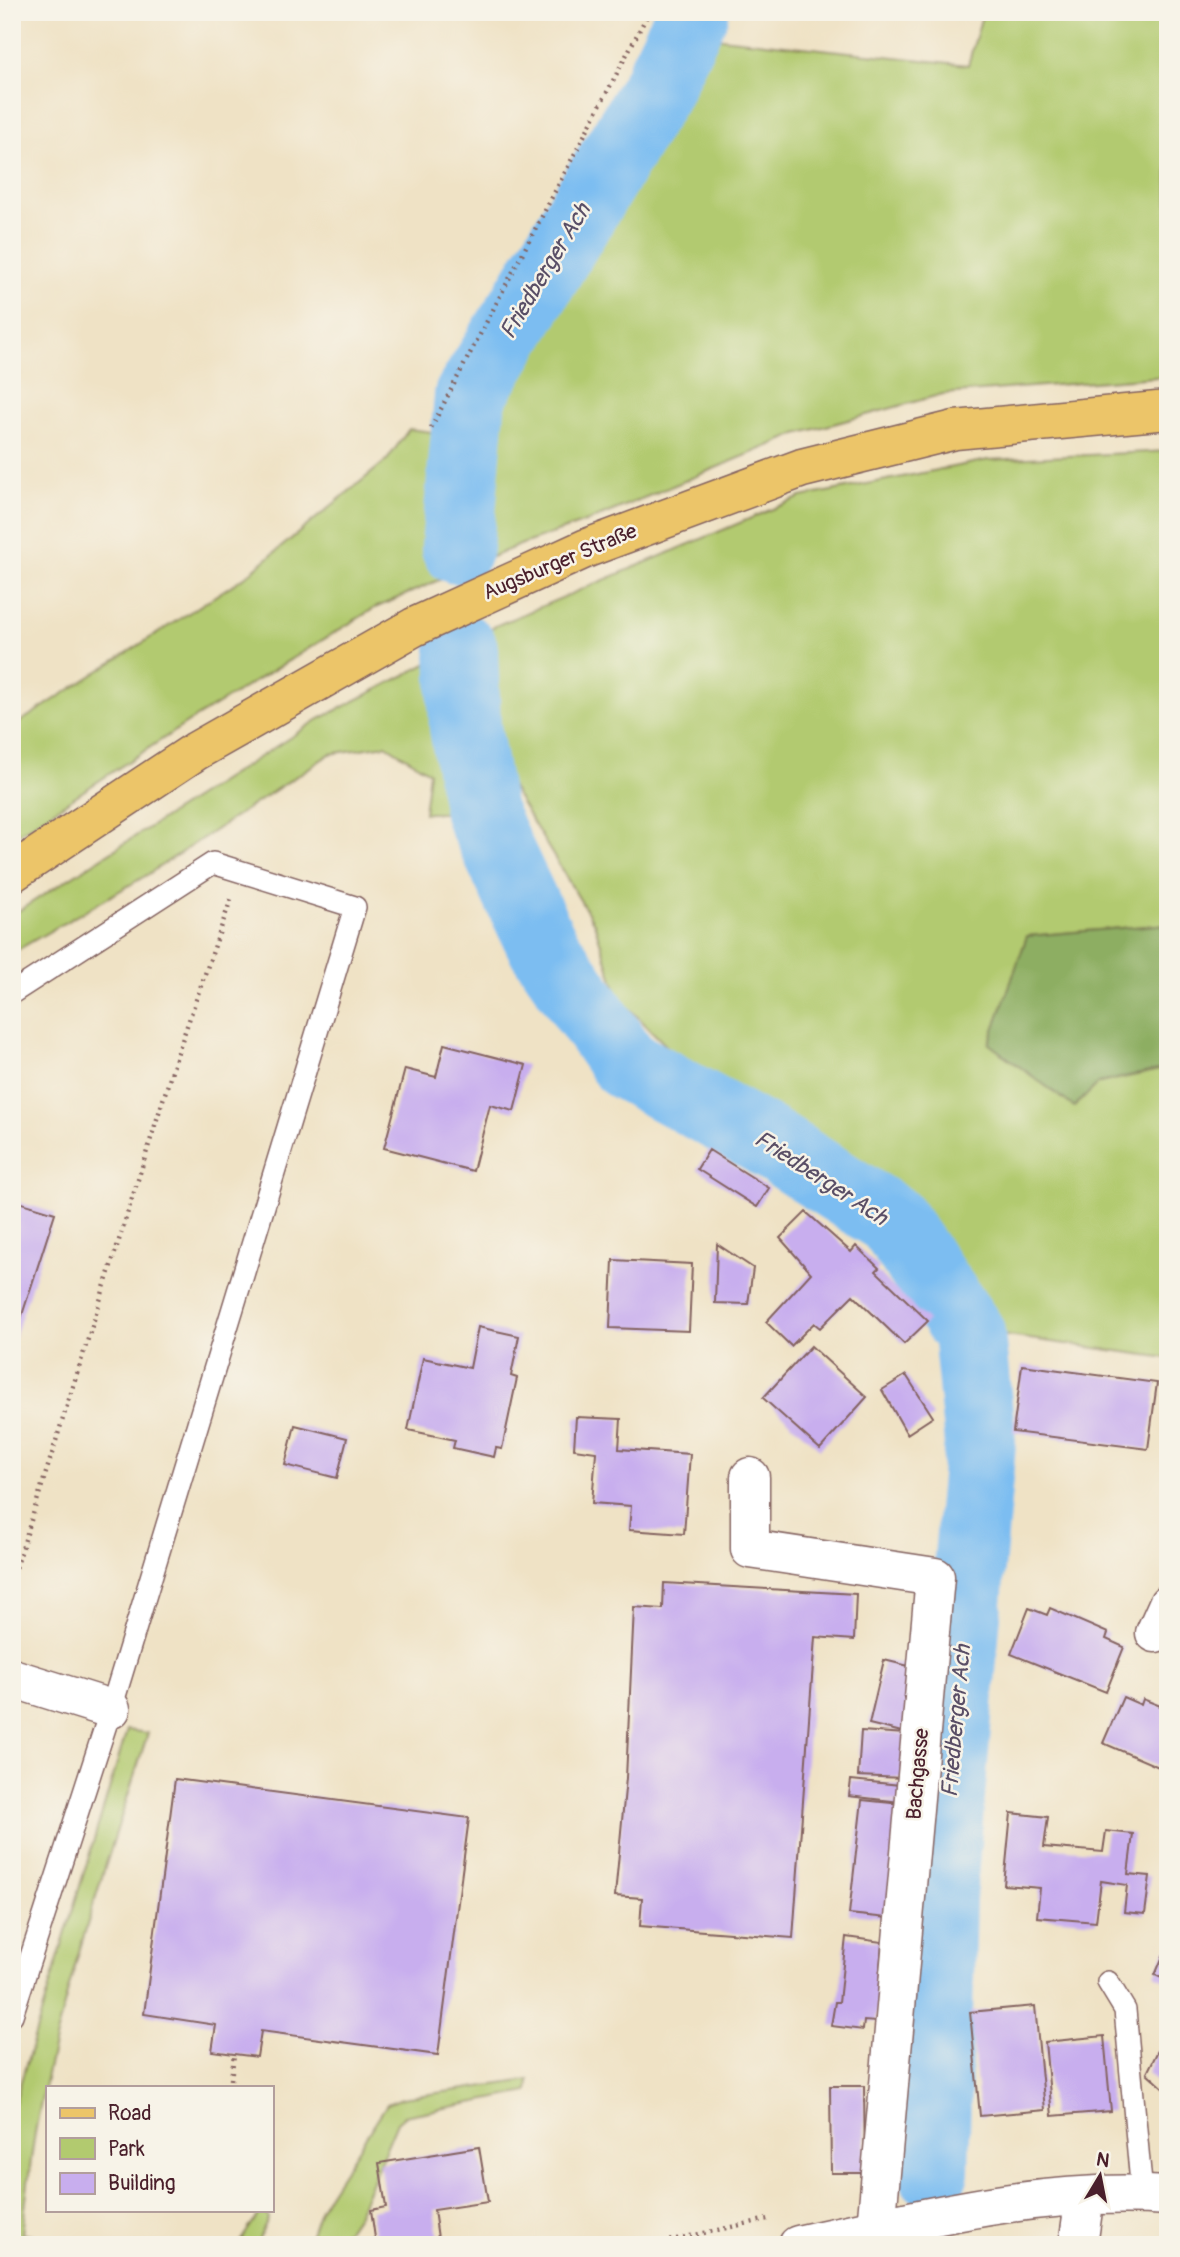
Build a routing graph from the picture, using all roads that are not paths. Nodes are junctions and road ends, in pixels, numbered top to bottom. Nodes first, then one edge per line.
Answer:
1 (1168, 410) edge
2 (12, 873) edge
3 (12, 993) edge
4 (750, 1477) dead end
5 (12, 1678) edge
6 (111, 1709) junction
7 (1108, 1982) dead end
8 (12, 2015) edge
9 (1155, 2195) edge
10 (1085, 2196) junction
11 (876, 2228) junction
12 (798, 2245) edge
13 (1078, 2245) edge

1 - 2 main road, Augsburger Straße
3 - 6 lane
4 - 11 street, Bachgasse
5 - 6 street
6 - 8 lane
7 - 9 lane
9 - 10 street
10 - 11 street
10 - 13 street
11 - 12 street

